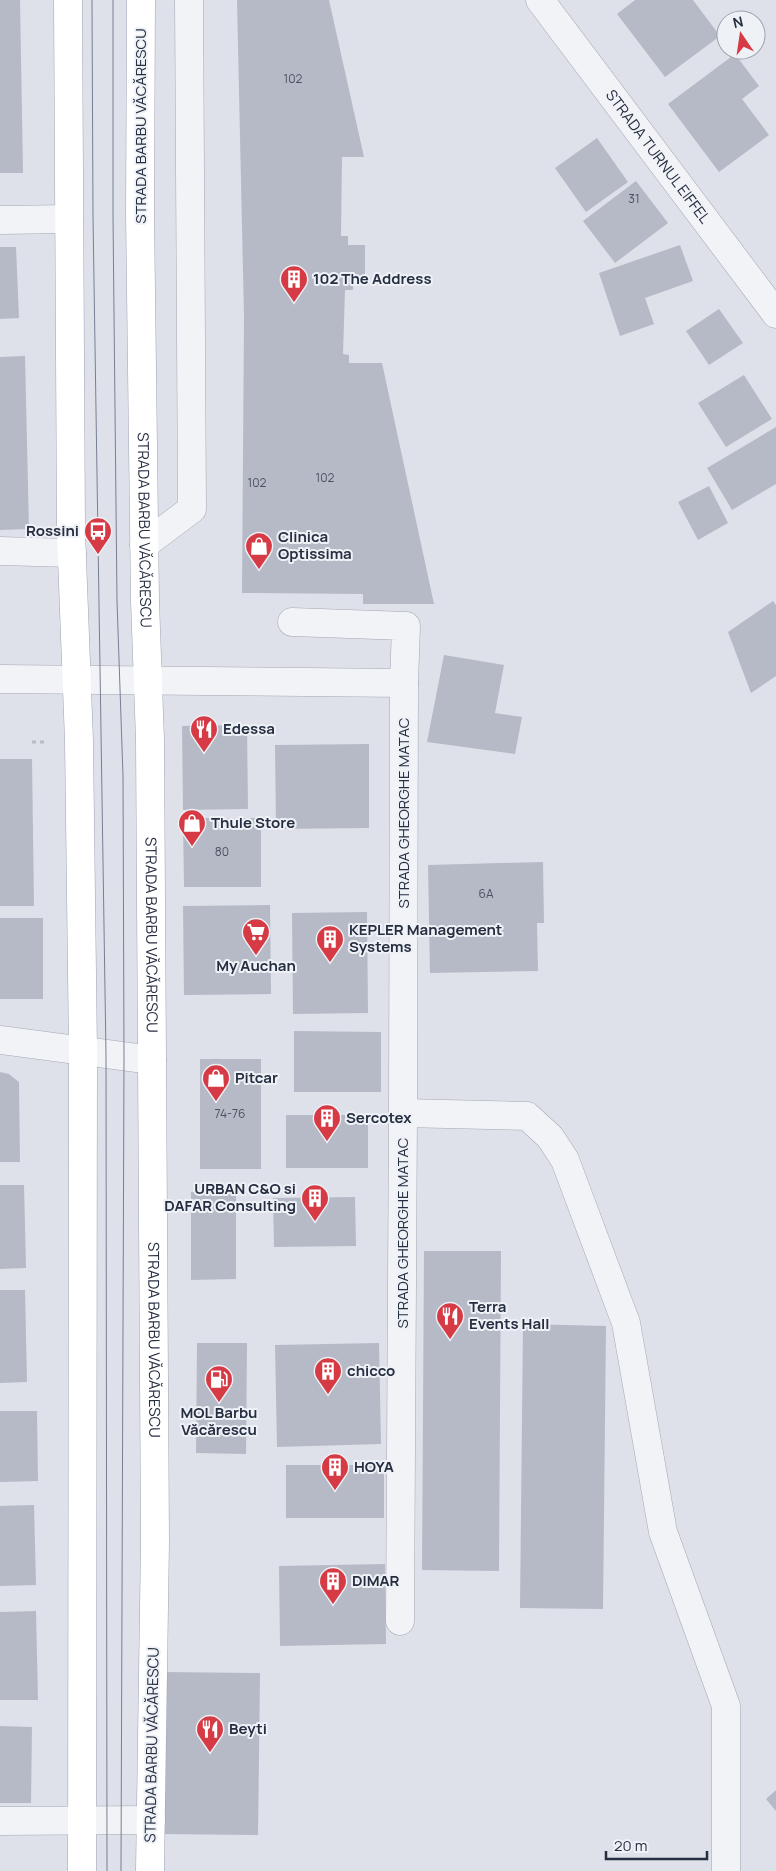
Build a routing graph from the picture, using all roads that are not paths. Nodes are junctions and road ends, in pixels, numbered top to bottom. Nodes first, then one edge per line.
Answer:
1 (68, 0) edge
2 (141, 0) edge
3 (189, 0) edge
4 (540, 0) edge
5 (69, 219) junction
6 (0, 220) edge
7 (776, 314) edge
8 (144, 545) junction
9 (0, 551) edge
10 (72, 554) junction
11 (292, 622) dead end
12 (0, 680) edge
13 (77, 680) junction
14 (146, 682) junction
15 (404, 683) junction
16 (0, 1040) edge
17 (83, 1051) junction
18 (152, 1060) junction
19 (403, 1113) junction
20 (400, 1620) dead end
21 (0, 1820) edge
22 (82, 1820) junction
23 (151, 1820) junction
24 (82, 1871) edge
25 (150, 1871) edge
26 (726, 1871) edge

1 - 5 main road
2 - 8 main road, STRADA BARBU VĂCĂRESCU
3 - 8 street
4 - 7 street, STRADA TURNUL EIFFEL
5 - 6 street
5 - 10 main road
8 - 14 main road, STRADA BARBU VĂCĂRESCU
9 - 10 street
10 - 13 main road
11 - 15 street, STRADA GHEORGHE MATAC
12 - 13 street
13 - 14 street
13 - 17 main road
14 - 15 street
14 - 18 main road, STRADA BARBU VĂCĂRESCU
15 - 19 street, STRADA GHEORGHE MATAC
16 - 17 street
17 - 18 street
17 - 22 main road
18 - 23 main road, STRADA BARBU VĂCĂRESCU
19 - 20 street, STRADA GHEORGHE MATAC
19 - 26 street
21 - 22 street
22 - 23 street
22 - 24 main road
23 - 25 main road, STRADA BARBU VĂCĂRESCU

